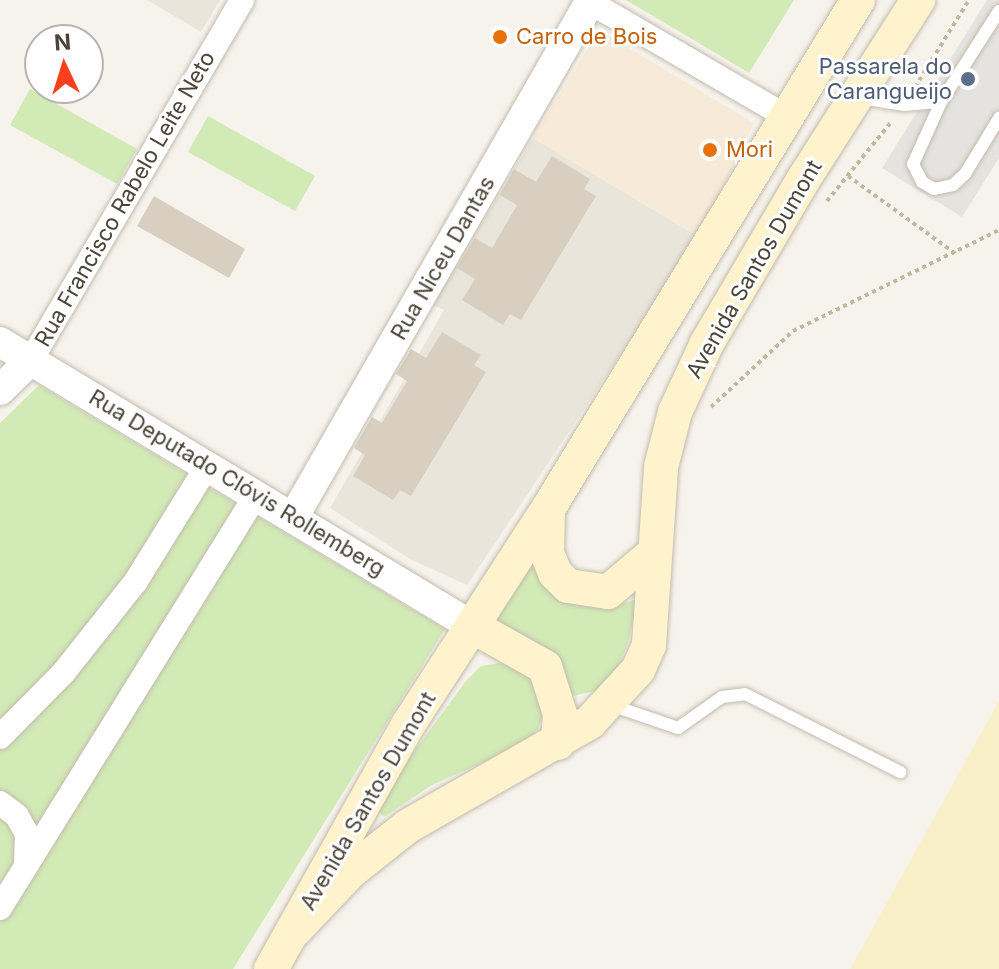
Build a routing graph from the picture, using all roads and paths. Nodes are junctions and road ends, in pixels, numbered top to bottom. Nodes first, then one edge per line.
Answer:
1 (242, 0) edge
2 (858, 0) edge
3 (918, 0) edge
4 (969, 0) edge
5 (589, 1) edge
6 (999, 11) edge
7 (858, 98) junction
8 (941, 102) junction
9 (904, 105) junction
10 (785, 116) junction
11 (999, 118) edge
12 (848, 176) junction
13 (825, 203) dead end
14 (999, 230) edge
15 (957, 254) junction
16 (0, 342) edge
17 (31, 360) junction
18 (0, 390) edge
19 (707, 411) dead end
20 (208, 465) junction
21 (257, 494) junction
22 (548, 509) junction
23 (294, 516) junction
24 (652, 555) junction
25 (472, 626) junction
26 (608, 703) junction
27 (0, 737) edge
28 (558, 743) junction
29 (900, 772) dead end
30 (0, 803) edge
31 (26, 867) junction
32 (0, 908) edge
33 (295, 930) junction
34 (271, 969) edge

1 - 17 street, Rua Francisco Rabelo Leite Neto
2 - 10 main road, Avenida Santos Dumont
3 - 7 main road, Avenida Santos Dumont
4 - 9 path
5 - 10 street
5 - 23 street, Rua Niceu Dantas
6 - 8 lane
7 - 9 lane
7 - 24 main road, Avenida Santos Dumont
8 - 9 lane
8 - 11 lane
9 - 12 path
10 - 22 main road, Avenida Santos Dumont
12 - 13 path
12 - 15 path
14 - 15 path
15 - 19 path
16 - 17 street, Rua Deputado Clóvis Rollemberg
17 - 18 street, Rua Francisco Rabelo Leite Neto
17 - 20 street, Rua Deputado Clóvis Rollemberg
20 - 21 street, Rua Deputado Clóvis Rollemberg
20 - 27 street
21 - 23 street, Rua Deputado Clóvis Rollemberg
21 - 31 street
22 - 24 main road
22 - 25 main road, Avenida Santos Dumont
23 - 25 street, Rua Deputado Clóvis Rollemberg
24 - 26 main road, Avenida Santos Dumont
25 - 28 main road
25 - 33 main road, Avenida Santos Dumont
26 - 28 main road, Avenida Santos Dumont
26 - 29 lane
28 - 33 main road, Avenida Santos Dumont
30 - 31 street
31 - 32 street
33 - 34 main road

